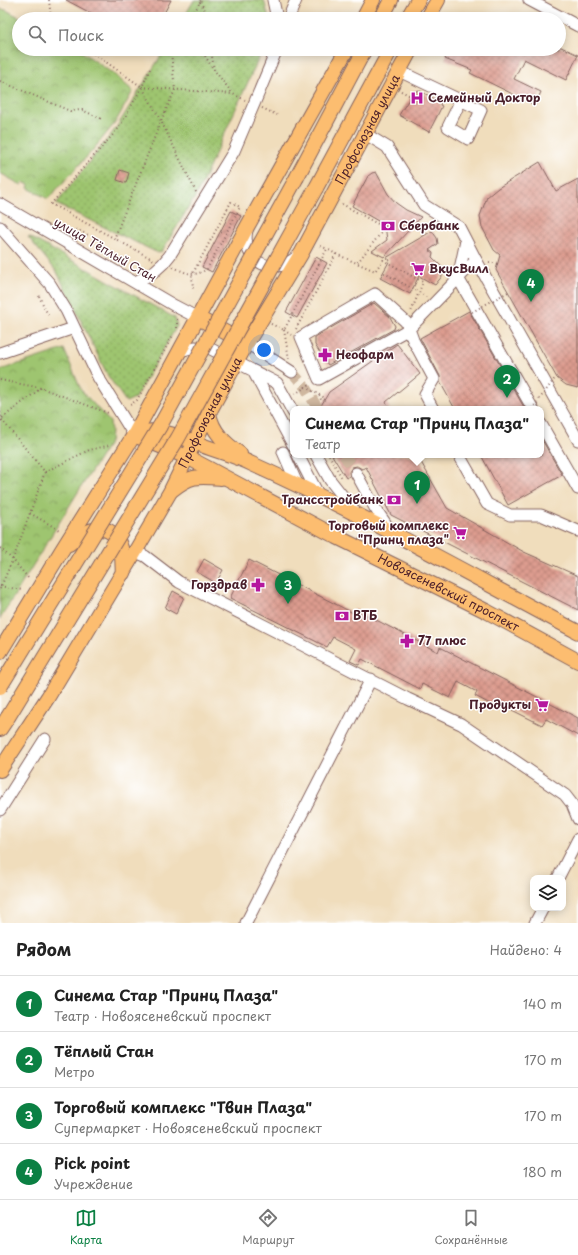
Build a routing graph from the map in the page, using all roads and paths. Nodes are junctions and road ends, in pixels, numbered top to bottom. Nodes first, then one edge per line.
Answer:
1 (49, 0) edge
2 (273, 0) edge
3 (296, 0) edge
4 (373, 0) edge
5 (391, 0) edge
6 (418, 0) edge
7 (438, 0) edge
8 (529, 0) edge
9 (200, 1) edge
10 (50, 12) edge
11 (194, 12) edge
12 (205, 12) edge
13 (276, 12) edge
14 (291, 12) edge
15 (367, 12) edge
16 (385, 12) edge
17 (411, 12) edge
18 (431, 12) edge
19 (552, 12) edge
20 (566, 20) edge
21 (578, 26) edge
22 (97, 56) edge
23 (171, 56) edge
24 (205, 56) edge
25 (212, 56) edge
26 (274, 56) edge
27 (343, 56) edge
28 (361, 56) edge
29 (387, 56) edge
30 (407, 56) edge
31 (150, 69) dead end
32 (214, 70) junction
33 (399, 71) junction
34 (0, 81) edge
35 (142, 87) junction
36 (398, 89) dead end
37 (175, 90) junction
38 (233, 94) junction
39 (411, 96) dead end
40 (245, 100) dead end
41 (461, 100) dead end
42 (261, 107) dead end
43 (277, 114) dead end
44 (102, 119) dead end
45 (161, 121) junction
46 (364, 133) junction
47 (197, 195) dead end
48 (0, 204) edge
49 (342, 204) dead end
50 (0, 227) edge
51 (247, 227) junction
52 (76, 229) dead end
53 (90, 236) dead end
54 (113, 239) junction
55 (466, 241) junction
56 (321, 246) dead end
57 (327, 249) junction
58 (301, 254) junction
59 (336, 254) junction
60 (476, 260) junction
61 (156, 261) dead end
62 (357, 263) junction
63 (170, 265) dead end
64 (384, 273) dead end
65 (192, 275) junction
66 (458, 278) junction
67 (135, 282) junction
68 (193, 289) dead end
69 (419, 292) junction
70 (508, 292) dead end
71 (39, 296) dead end
72 (472, 312) dead end
73 (48, 315) dead end
74 (177, 318) dead end
75 (198, 318) junction
76 (270, 324) dead end
77 (408, 325) junction
78 (74, 328) junction
79 (284, 330) junction
80 (292, 335) dead end
81 (251, 346) junction
82 (180, 351) junction
83 (0, 353) edge
84 (237, 362) junction
85 (253, 371) junction
86 (292, 372) joint
87 (556, 377) dead end
88 (319, 378) junction
89 (0, 380) edge
90 (41, 388) junction
91 (305, 388) junction
92 (294, 394) dead end
93 (318, 394) junction
94 (326, 398) dead end
95 (322, 402) dead end
96 (130, 405) dead end
97 (431, 406) edge
98 (530, 406) edge
99 (534, 406) edge
100 (290, 407) edge
101 (0, 412) edge
102 (210, 413) junction
103 (109, 414) dead end
104 (1, 421) edge
105 (544, 429) edge
106 (134, 435) junction
107 (290, 439) edge
108 (578, 440) edge
109 (195, 442) junction
110 (111, 446) dead end
111 (282, 452) dead end
112 (187, 457) junction
113 (300, 458) edge
114 (318, 458) edge
115 (461, 458) edge
116 (251, 463) junction
117 (45, 472) junction
118 (356, 473) tunnel mouth
119 (227, 478) junction
120 (298, 486) junction
121 (578, 489) edge
122 (170, 492) junction
123 (319, 496) junction
124 (30, 513) junction
125 (358, 515) junction
126 (59, 530) dead end
127 (578, 531) edge
128 (393, 534) junction
129 (0, 548) edge
130 (62, 550) junction
131 (135, 552) junction
132 (13, 560) junction
133 (123, 573) junction
134 (28, 579) dead end
135 (1, 587) edge
136 (22, 590) dead end
137 (578, 632) edge
138 (0, 652) edge
139 (578, 660) edge
140 (371, 679) junction
141 (0, 687) edge
142 (0, 729) edge
143 (46, 739) dead end
144 (0, 770) edge
145 (0, 810) edge
146 (578, 819) edge
147 (578, 839) edge
148 (560, 875) edge
149 (541, 911) edge
150 (246, 923) edge
151 (535, 923) edge

1 - 10 path
2 - 13 street
3 - 14 street
4 - 15 main road
5 - 16 main road
6 - 17 main road
7 - 18 main road
8 - 19 street
9 - 11 path
9 - 12 path
20 - 21 street
22 - 35 path
23 - 37 path
24 - 32 path
25 - 32 path
26 - 67 street
27 - 51 main road
28 - 141 main road, bridge
29 - 142 main road, Профсоюзная улица, bridge
30 - 33 main road, Профсоюзная улица
31 - 35 path
32 - 38 path
33 - 41 street
33 - 46 main road, Профсоюзная улица
34 - 44 path
35 - 37 path
35 - 45 path
35 - 54 path
36 - 39 path
37 - 38 path
37 - 45 path
38 - 40 path
42 - 43 path
45 - 47 path
45 - 54 path
46 - 55 street
46 - 58 main road, Профсоюзная улица
48 - 67 street, улица Тёплый Стан
49 - 62 path
50 - 78 street
51 - 58 street
51 - 75 main road
52 - 53 path
54 - 61 path
55 - 60 street
55 - 66 street
56 - 57 path
57 - 59 path
57 - 79 path
58 - 81 main road, Профсоюзная улица
59 - 62 path
59 - 80 path
60 - 66 street
60 - 108 street
62 - 69 path
63 - 65 path
64 - 69 path
65 - 65 path
65 - 68 path
66 - 77 street
66 - 98 street
67 - 75 street, улица Тёплый Стан
69 - 77 path
70 - 72 path, bridge
71 - 73 path
74 - 96 path
75 - 81 main road
75 - 82 main road
76 - 79 path
77 - 88 street
77 - 88 street
77 - 97 street
78 - 83 street
78 - 106 street
79 - 86 path
81 - 84 main road, Профсоюзная улица
81 - 86 street
82 - 84 street
82 - 106 main road
84 - 85 street
84 - 102 main road, Профсоюзная улица
85 - 100 street
85 - 107 street
87 - 99 path, bridge
88 - 91 path
89 - 90 path
90 - 103 path
90 - 104 path
91 - 92 path
91 - 93 path
93 - 94 path
93 - 95 path
101 - 104 path
102 - 109 main road, Профсоюзная улица
102 - 116 main road
104 - 117 path
105 - 121 street
106 - 109 main road
106 - 112 main road, Новоясеневский проспект
106 - 130 main road
109 - 112 main road, Профсоюзная улица
109 - 116 main road
110 - 117 path
111 - 120 street
112 - 119 main road, Новоясеневский проспект
112 - 122 main road, Профсоюзная улица
113 - 123 street
114 - 125 street
115 - 127 street
116 - 120 main road
117 - 124 path
118 - 128 street
119 - 122 main road
119 - 139 main road, Новоясеневский проспект
120 - 123 main road
122 - 131 main road, Профсоюзная улица
123 - 125 main road
124 - 126 path
124 - 132 path
125 - 128 main road
128 - 137 main road
129 - 132 path
130 - 133 main road
130 - 138 main road
131 - 133 main road, Профсоюзная улица
131 - 140 street
132 - 134 path
132 - 135 path
133 - 144 main road, Профсоюзная улица
135 - 136 path
140 - 146 street
140 - 150 street
143 - 145 street
147 - 148 street
149 - 151 street

